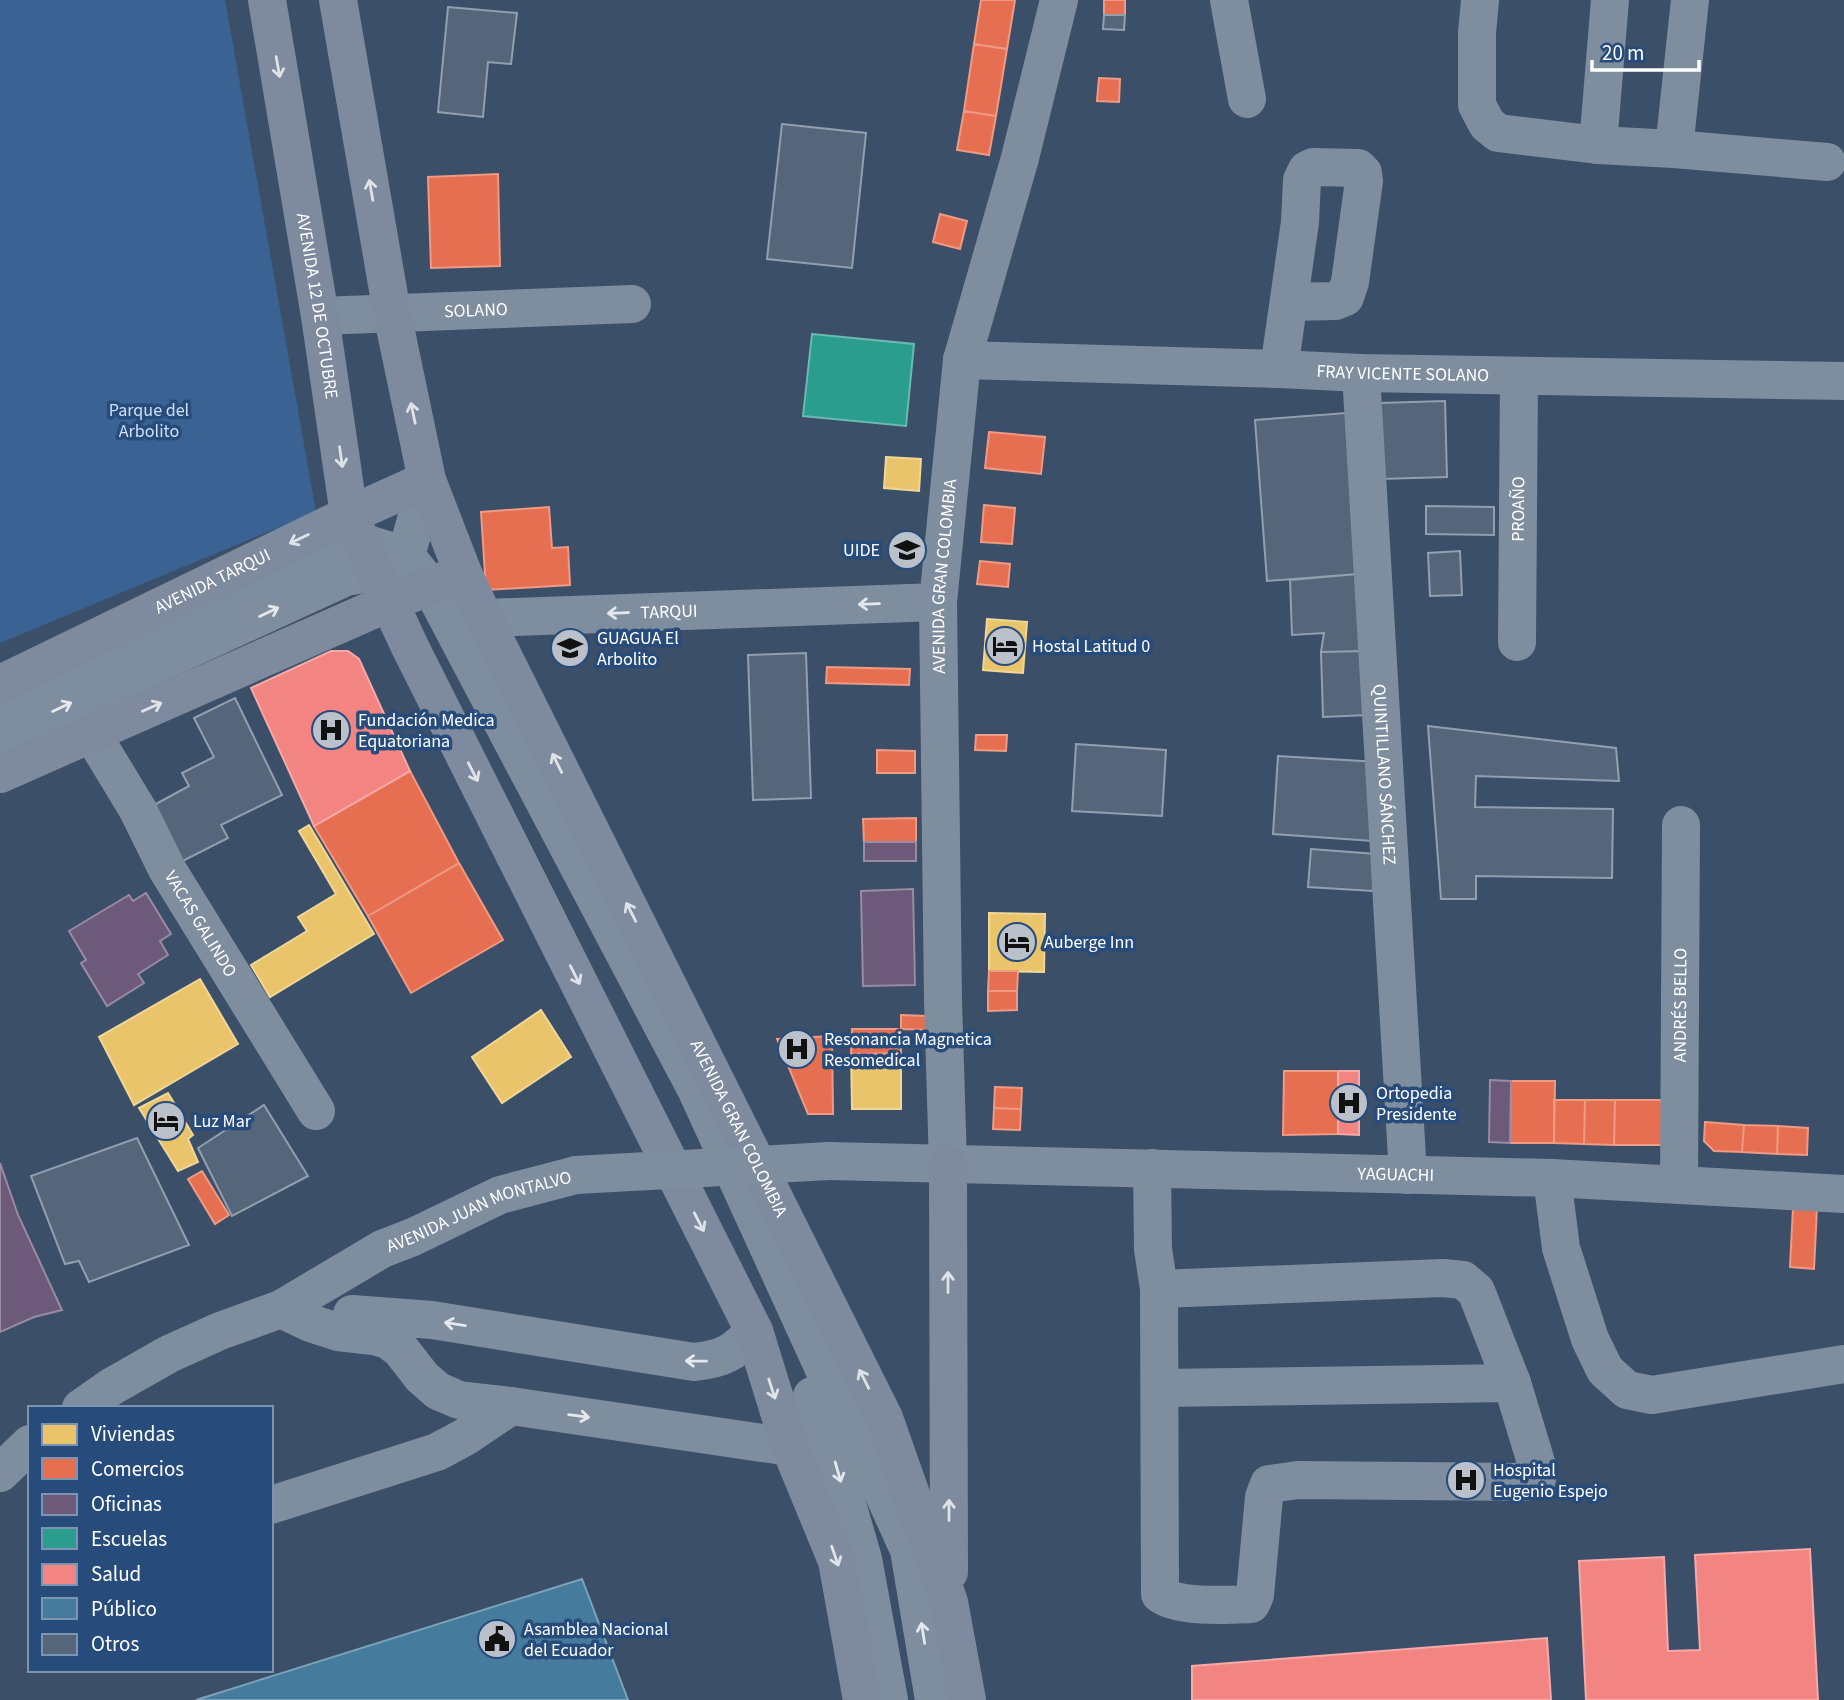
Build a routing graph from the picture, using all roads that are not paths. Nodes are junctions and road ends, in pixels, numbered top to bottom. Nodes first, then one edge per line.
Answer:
1 (267, 0) edge
2 (338, 0) edge
3 (1059, 0) edge
4 (1229, 0) edge
5 (1480, 0) edge
6 (1611, 0) edge
7 (1690, 0) edge
8 (1247, 99) dead end
9 (1598, 145) junction
10 (1674, 149) junction
11 (1827, 162) dead end
12 (1289, 302) dead end
13 (632, 304) dead end
14 (392, 313) junction
15 (320, 316) junction
16 (962, 360) junction
17 (1279, 369) junction
18 (1361, 373) junction
19 (1519, 377) junction
20 (1844, 381) edge
21 (427, 480) junction
22 (398, 568) junction
23 (938, 601) junction
24 (449, 639) junction
25 (1517, 642) dead end
26 (0, 684) edge
27 (0, 707) edge
28 (92, 734) junction
29 (0, 736) edge
30 (0, 774) edge
31 (1681, 825) dead end
32 (316, 1111) dead end
33 (948, 1164) junction
34 (1152, 1168) junction
35 (1408, 1175) junction
36 (1552, 1178) junction
37 (1679, 1185) junction
38 (1844, 1194) edge
39 (1159, 1289) junction
40 (281, 1309) junction
41 (754, 1331) junction
42 (1844, 1364) edge
43 (1512, 1383) junction
44 (1160, 1388) junction
45 (84, 1406) edge
46 (512, 1406) junction
47 (854, 1427) junction
48 (28, 1446) edge
49 (790, 1447) junction
50 (0, 1473) edge
51 (273, 1503) edge
52 (949, 1602) junction
53 (862, 1700) edge
54 (889, 1700) edge
55 (934, 1700) edge
56 (967, 1700) edge

1 -> 15 main road, AVENIDA 12 DE OCTUBRE
14 -> 2 main road
3 - 16 street, AVENIDA GRAN COLOMBIA
4 - 8 street
5 - 9 street
6 - 9 street
7 - 10 street
9 - 10 street
10 - 11 street
12 - 17 street
13 - 14 street, SOLANO
14 - 15 street, SOLANO
21 -> 14 main road
15 -> 22 main road, AVENIDA 12 DE OCTUBRE
16 - 17 street, FRAY VICENTE SOLANO
16 - 23 street, AVENIDA GRAN COLOMBIA
17 - 18 street, FRAY VICENTE SOLANO
18 - 19 street, FRAY VICENTE SOLANO
18 - 35 street, QUINTILLANO SÁNCHEZ
19 - 20 street, FRAY VICENTE SOLANO
19 - 25 street, PROAÑO
21 - 22 main road, AVENIDA TARQUI
21 - 22 main road
21 - 22 street
22 - 24 main road, AVENIDA GRAN COLOMBIA
22 - 24 street
22 -> 26 main road, AVENIDA TARQUI
22 - 27 street
28 -> 22 main road, AVENIDA TARQUI
29 -> 22 street
23 -> 24 street, TARQUI
23 - 33 street, AVENIDA GRAN COLOMBIA
24 -> 41 main road, AVENIDA GRAN COLOMBIA
47 -> 24 main road, AVENIDA GRAN COLOMBIA
24 - 47 street
28 - 30 main road, AVENIDA TARQUI
28 - 32 street, VACAS GALINDO
31 - 37 street, ANDRÉS BELLO
33 - 34 street, YAGUACHI
33 - 40 street, AVENIDA JUAN MONTALVO, bridge
52 -> 33 main road
34 - 35 street, YAGUACHI
34 - 39 street
35 - 36 street, YAGUACHI
36 - 37 street, YAGUACHI
36 - 42 street
37 - 38 street, YAGUACHI
39 - 43 street
39 - 44 street
41 -> 40 street, AVENIDA JUAN MONTALVO
40 - 45 street, AVENIDA JUAN MONTALVO
40 - 46 street
41 -> 49 main road, AVENIDA GRAN COLOMBIA
43 - 44 street
43 - 44 street
46 -> 49 street
46 - 51 street
47 - 49 street
47 - 52 main road, AVENIDA GRAN COLOMBIA
47 -> 54 street
55 -> 47 street
48 - 50 street
49 -> 53 main road, AVENIDA GRAN COLOMBIA
52 - 56 main road, AVENIDA GRAN COLOMBIA

